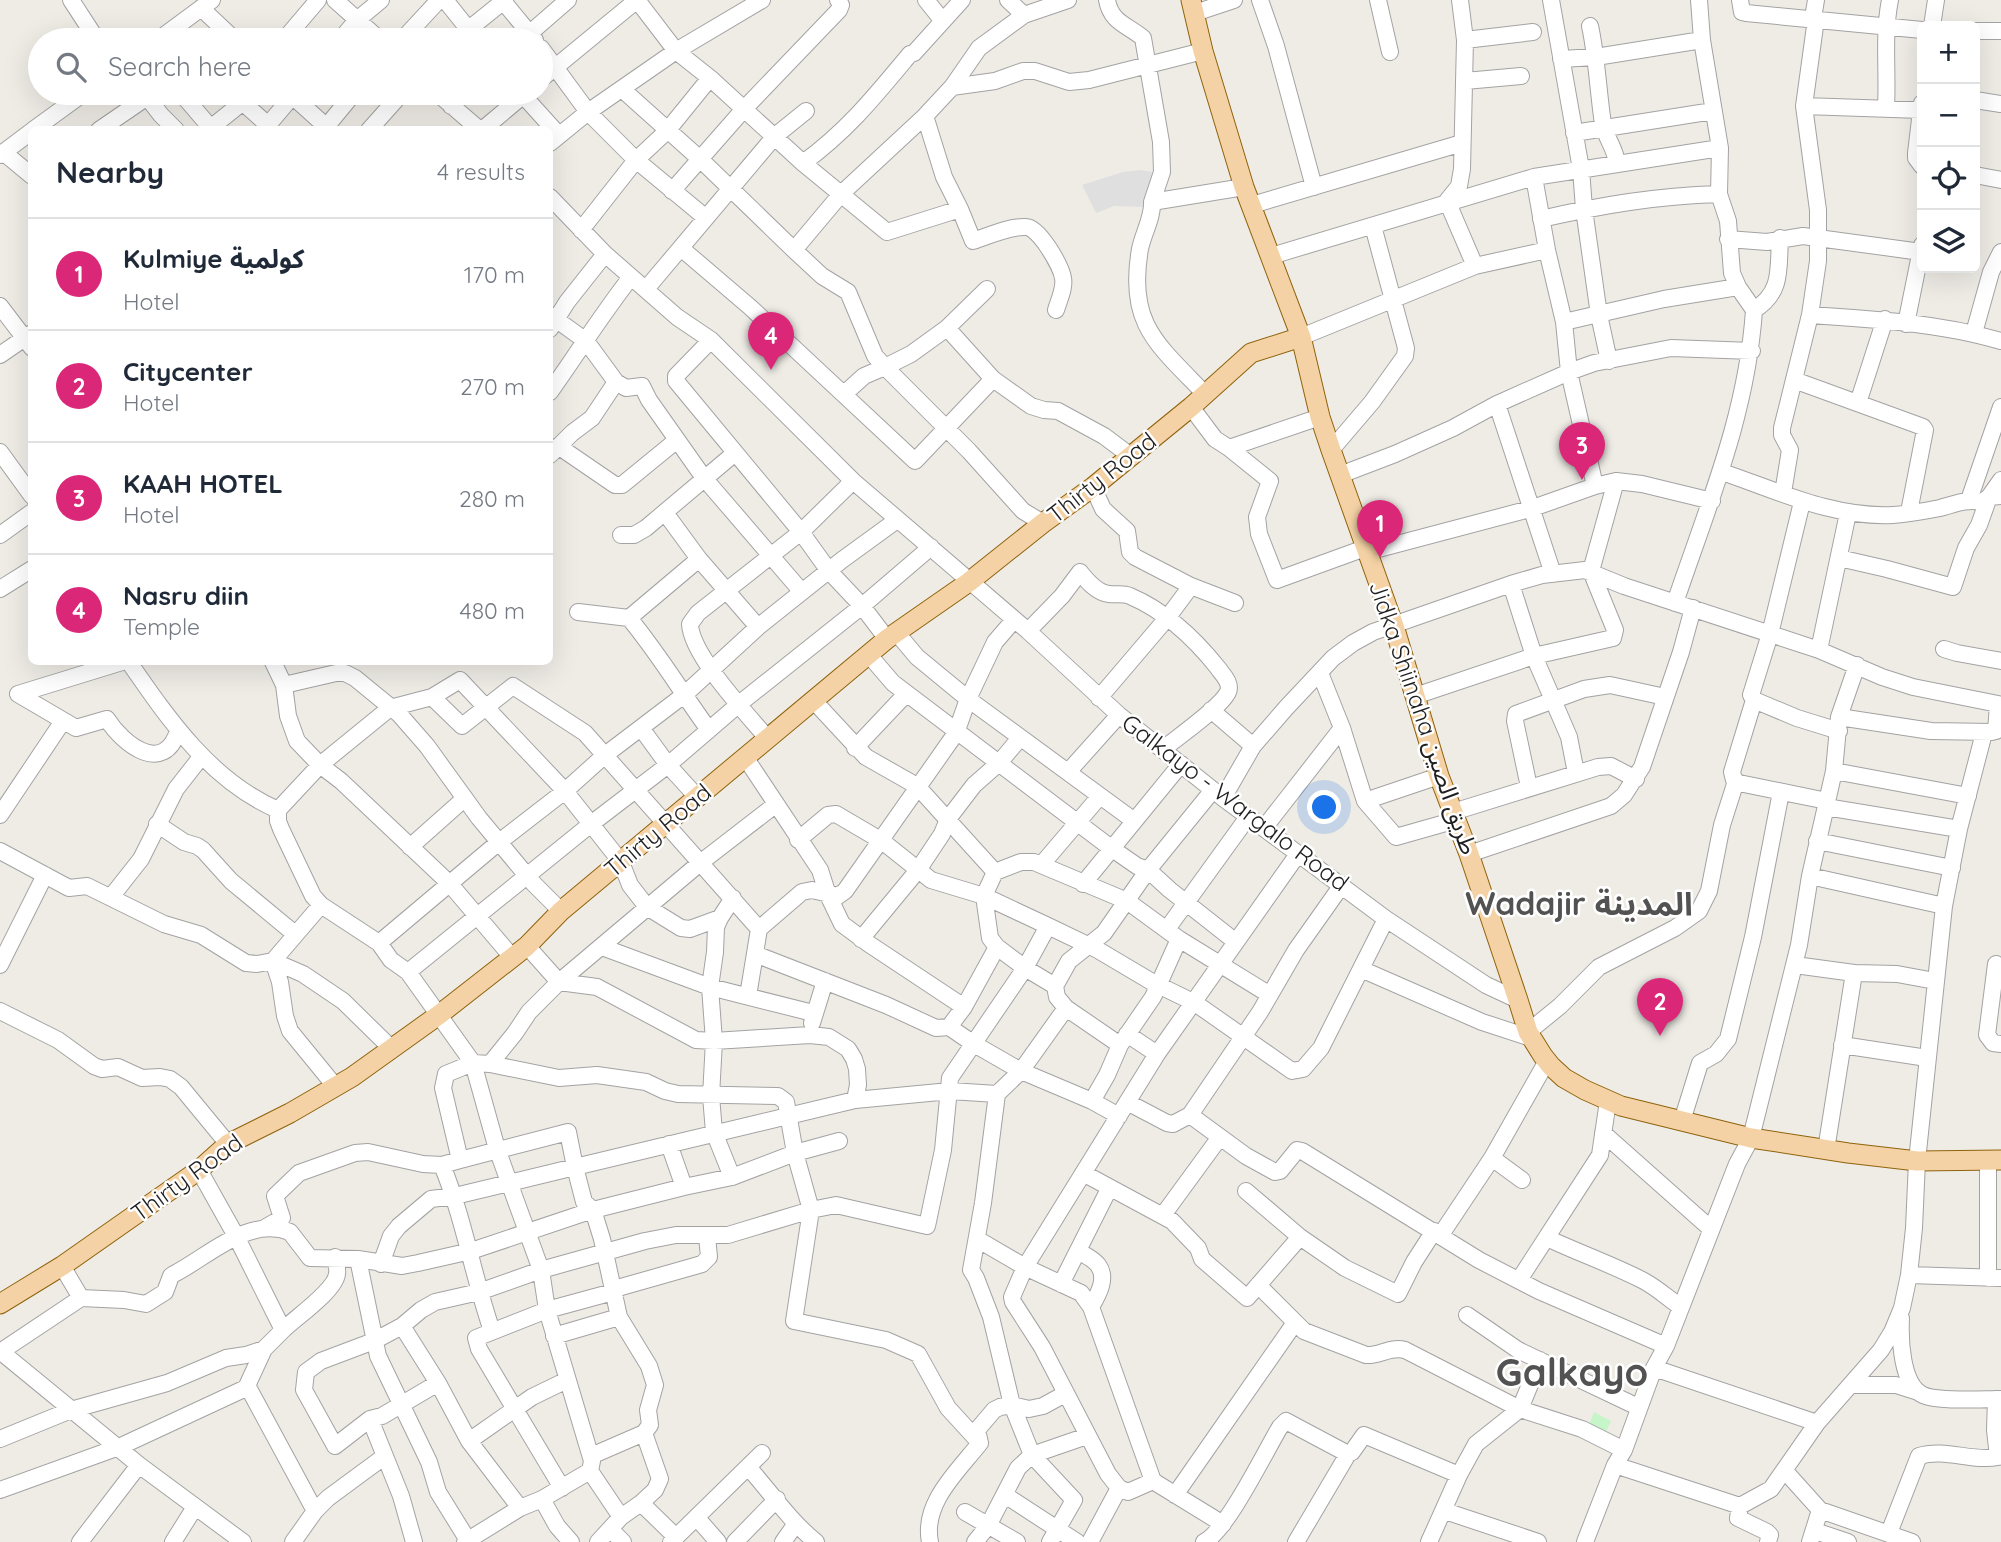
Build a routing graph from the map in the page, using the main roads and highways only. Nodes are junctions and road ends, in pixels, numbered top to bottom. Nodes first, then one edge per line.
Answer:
1 (1193, 7) edge
2 (1301, 337) junction
3 (1994, 1160) edge
4 (0, 1304) edge

1 - 2 main road, Jidka Shiinaha طريق الصين
2 - 3 main road, Jidka Shiinaha طريق الصين
2 - 4 main road, Thirty Road

